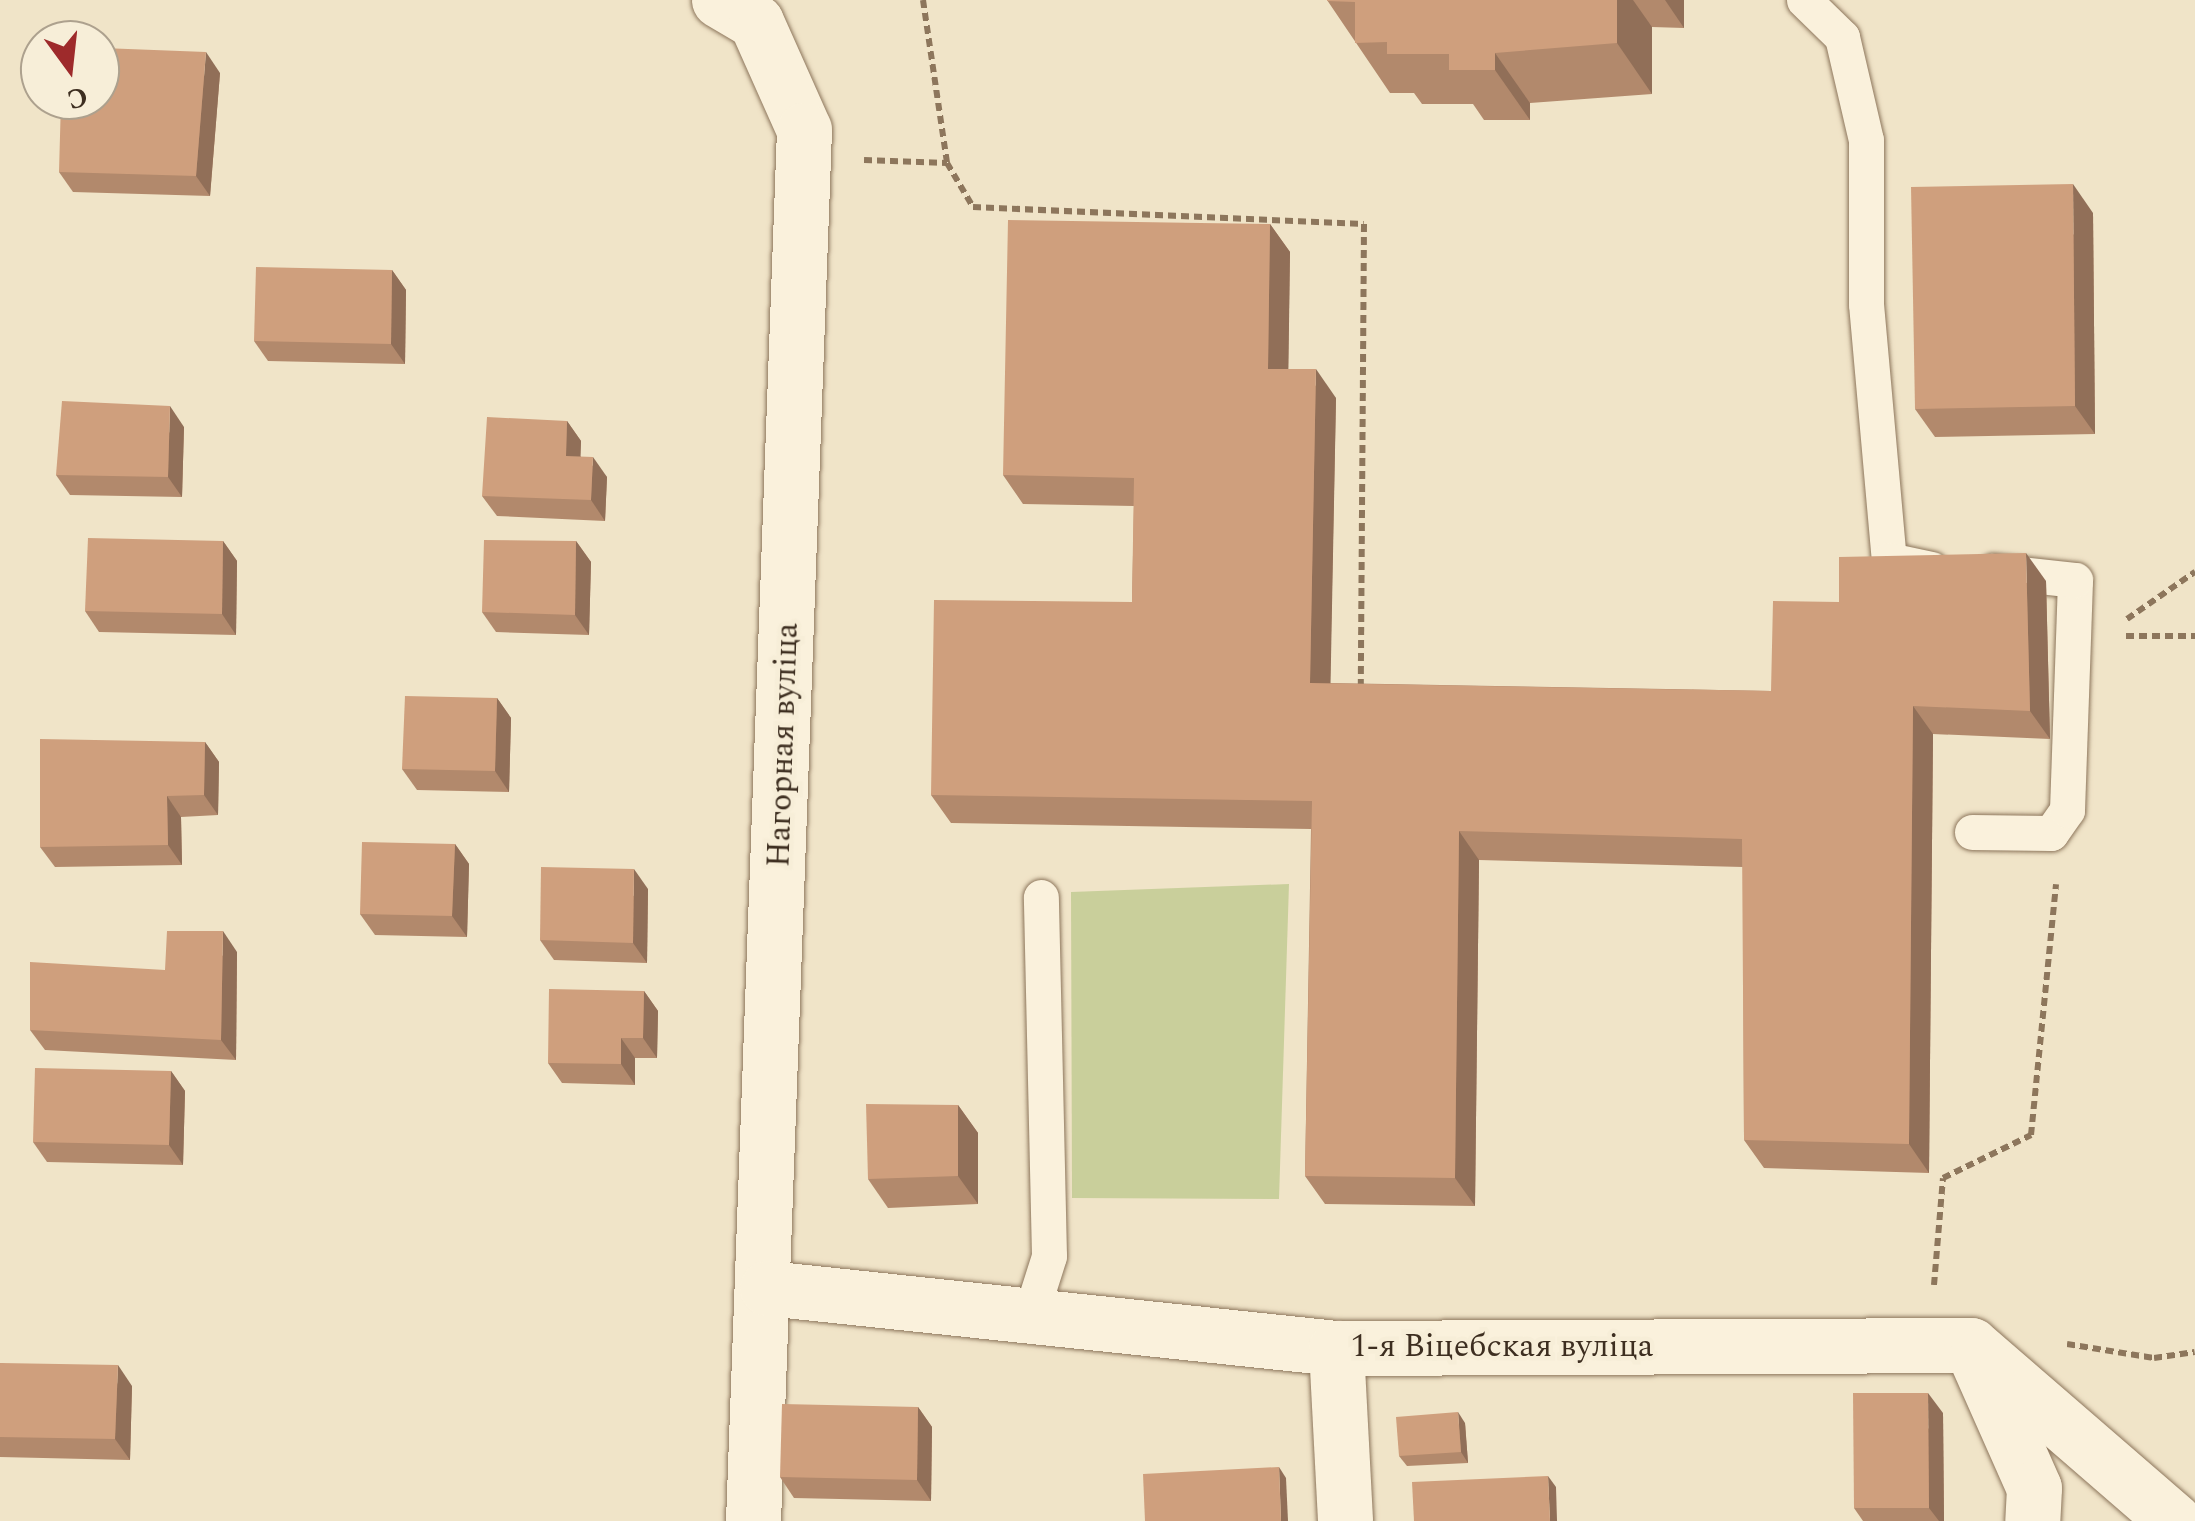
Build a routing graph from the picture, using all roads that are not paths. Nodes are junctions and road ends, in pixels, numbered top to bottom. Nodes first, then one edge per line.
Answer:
1 (719, 0) edge
2 (1804, 0) edge
3 (1972, 832) dead end
4 (1041, 897) dead end
5 (767, 1288) junction
6 (1030, 1316) junction
7 (1970, 1345) junction
8 (1336, 1348) junction
9 (753, 1521) edge
10 (1345, 1521) edge
11 (2032, 1521) edge
12 (2174, 1521) edge

1 - 5 street, Нагорная вуліца
2 - 3 lane
4 - 6 lane
5 - 6 street, 1-я Віцебская вуліца
5 - 9 street, Нагорная вуліца
6 - 8 street, 1-я Віцебская вуліца
7 - 8 street, 1-я Віцебская вуліца
7 - 11 street
7 - 12 street
8 - 10 street

